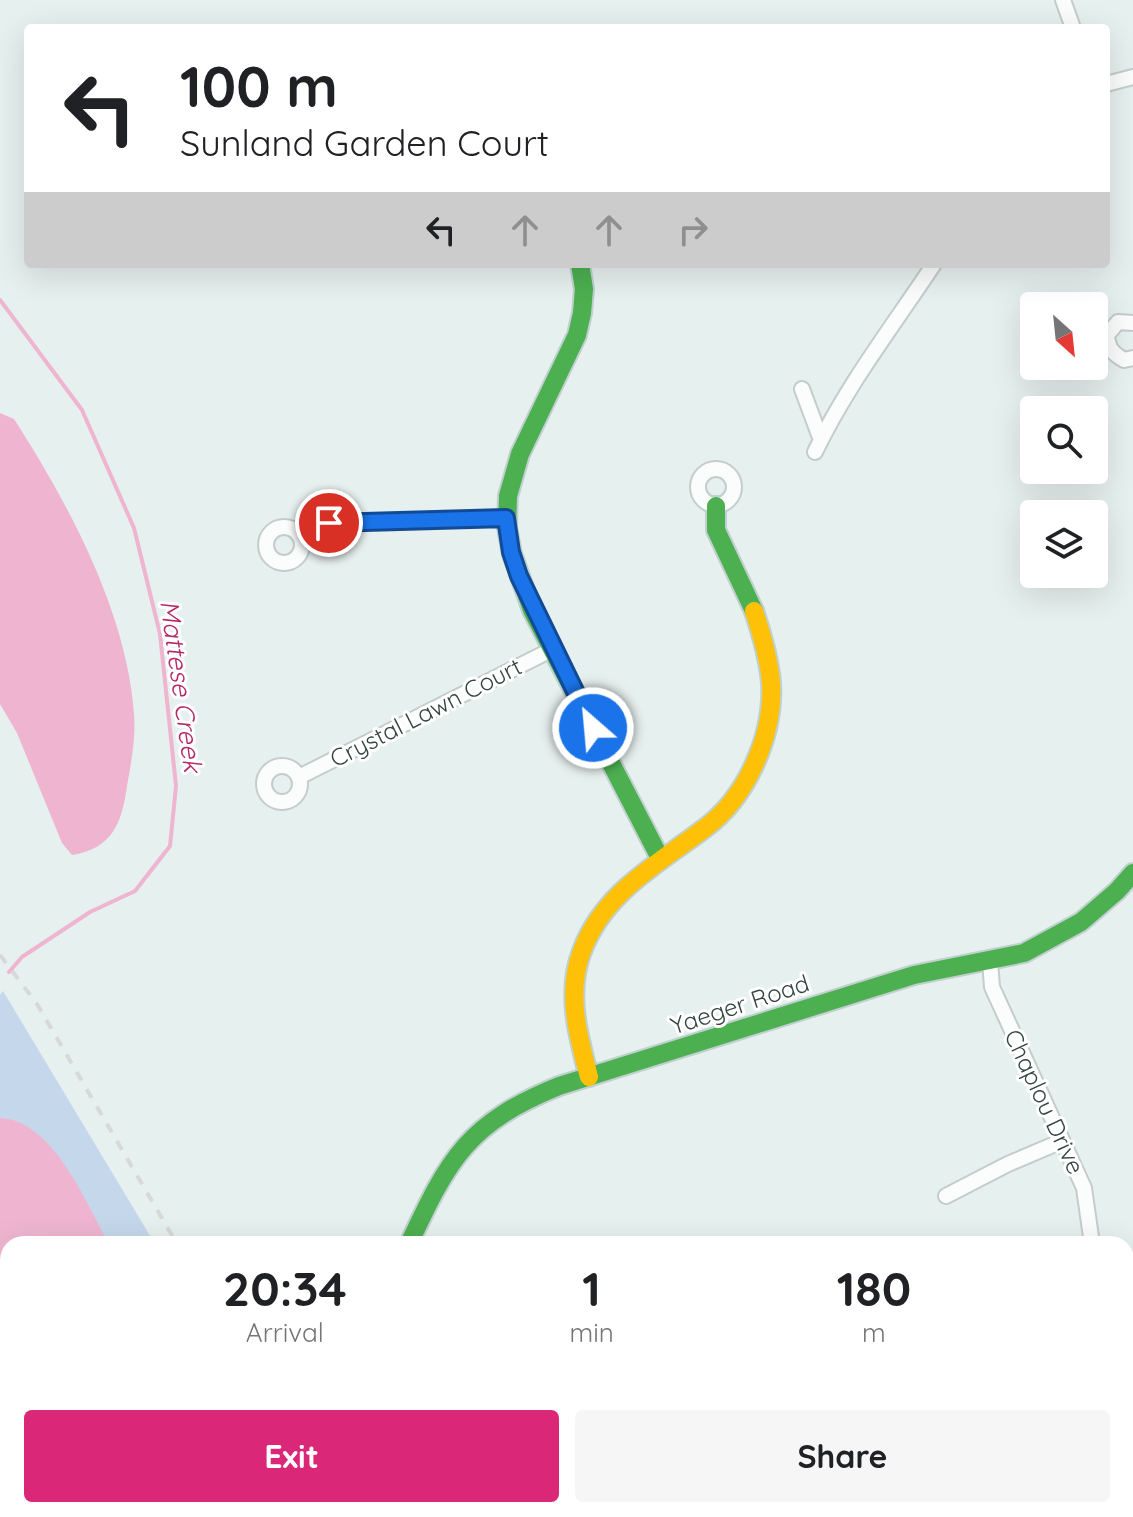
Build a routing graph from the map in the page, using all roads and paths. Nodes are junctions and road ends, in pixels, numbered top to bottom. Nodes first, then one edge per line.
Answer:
1 (1063, 0) edge
2 (1072, 24) edge
3 (1133, 77) edge
4 (1110, 83) edge
5 (581, 268) edge
6 (931, 268) edge
7 (1133, 323) edge
8 (1133, 358) edge
9 (802, 389) dead end
10 (716, 506) dead end
11 (506, 518) junction
12 (298, 533) dead end
13 (553, 649) junction
14 (299, 777) dead end
15 (660, 858) junction
16 (1133, 873) edge
17 (990, 962) junction
18 (589, 1077) junction
19 (1062, 1141) junction
20 (946, 1196) dead end
21 (413, 1236) edge
22 (1091, 1236) edge

1 - 2 street
3 - 4 street
5 - 11 street
6 - 9 street
7 - 8 street
10 - 15 street
11 - 12 street
11 - 13 street
13 - 14 street, Crystal Lawn Court
13 - 15 street
15 - 18 street
16 - 17 street, Yaeger Road
17 - 18 street, Yaeger Road
17 - 19 street, Chaplou Drive
18 - 21 street, Yaeger Road
19 - 20 street
19 - 22 street, Chaplou Drive

